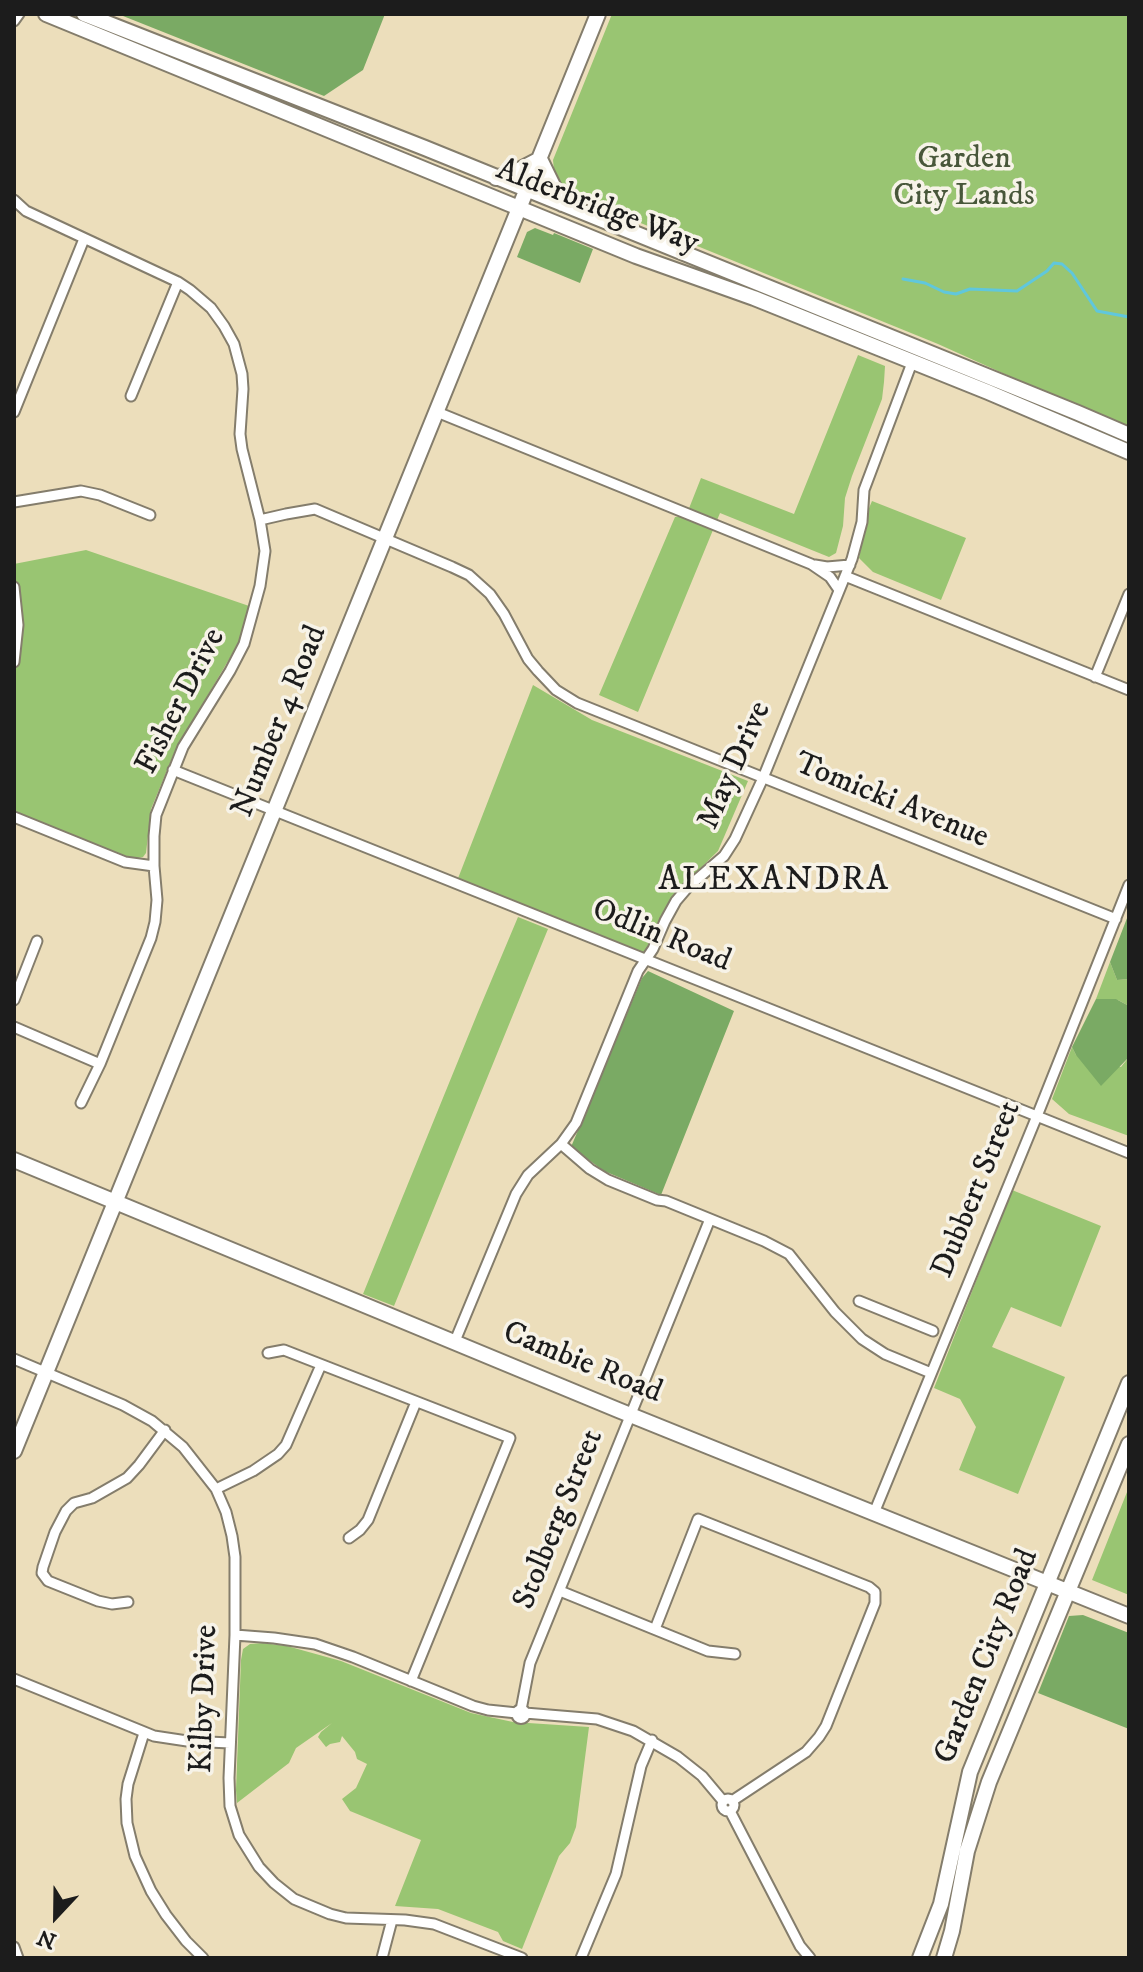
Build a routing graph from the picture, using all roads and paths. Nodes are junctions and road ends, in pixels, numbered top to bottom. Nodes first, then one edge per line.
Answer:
1 (19, 14) edge
2 (46, 14) edge
3 (63, 14) edge
4 (84, 14) edge
5 (598, 14) edge
6 (14, 21) edge
7 (184, 54) junction
8 (540, 159) junction
9 (496, 178) junction
10 (527, 190) junction
11 (14, 200) edge
12 (562, 204) junction
13 (520, 209) junction
14 (84, 239) junction
15 (178, 282) junction
16 (915, 355) junction
17 (131, 396) dead end
18 (16, 399) edge
19 (14, 412) edge
20 (437, 412) junction
21 (1129, 435) edge
22 (1129, 452) edge
23 (14, 502) edge
24 (150, 515) dead end
25 (260, 520) junction
26 (386, 539) junction
27 (811, 564) junction
28 (850, 565) junction
29 (845, 576) junction
30 (14, 587) edge
31 (839, 590) junction
32 (1129, 594) edge
33 (14, 662) edge
34 (1095, 677) junction
35 (1129, 690) edge
36 (173, 770) junction
37 (763, 778) junction
38 (275, 810) junction
39 (14, 817) edge
40 (154, 866) junction
41 (1129, 885) edge
42 (1116, 919) junction
43 (37, 941) dead end
44 (646, 959) junction
45 (14, 1000) edge
46 (14, 1027) edge
47 (100, 1064) junction
48 (81, 1103) dead end
49 (1037, 1116) junction
50 (561, 1144) junction
51 (1129, 1153) edge
52 (14, 1160) edge
53 (115, 1201) junction
54 (710, 1219) junction
55 (859, 1301) dead end
56 (933, 1331) dead end
57 (455, 1341) junction
58 (268, 1353) dead end
59 (14, 1359) edge
60 (321, 1365) junction
61 (46, 1372) junction
62 (931, 1373) junction
63 (1129, 1383) edge
64 (416, 1402) junction
65 (630, 1415) junction
66 (165, 1430) junction
67 (1129, 1444) edge
68 (14, 1451) edge
69 (216, 1489) junction
70 (874, 1513) junction
71 (349, 1538) dead end
72 (1047, 1583) junction
73 (560, 1591) junction
74 (1067, 1591) junction
75 (128, 1602) dead end
76 (1129, 1616) edge
77 (655, 1629) junction
78 (235, 1635) junction
79 (735, 1654) dead end
80 (14, 1679) edge
81 (411, 1681) junction
82 (521, 1712) junction
83 (144, 1733) junction
84 (652, 1740) junction
85 (230, 1743) junction
86 (728, 1804) junction
87 (941, 1904) junction
88 (392, 1920) junction
89 (14, 1947) edge
90 (18, 1958) edge
91 (203, 1958) edge
92 (382, 1958) edge
93 (522, 1958) edge
94 (581, 1958) edge
95 (810, 1958) edge
96 (920, 1958) edge
97 (931, 1958) edge
98 (944, 1958) edge

1 - 6 street
2 - 13 main road, Alderbridge Way
3 - 7 main road
4 - 7 main road, Alderbridge Way
5 - 8 main road, Number 4 Road
7 - 9 main road, Alderbridge Way
8 - 9 main road
8 - 10 main road, Number 4 Road
8 - 12 main road
9 - 10 main road, Alderbridge Way
10 - 12 main road, Alderbridge Way
10 - 13 main road, Number 4 Road
11 - 14 street, Fisher Drive
12 - 16 main road, Alderbridge Way
13 - 16 main road, Alderbridge Way
13 - 20 main road, Number 4 Road
14 - 15 street, Fisher Drive
14 - 18 street
15 - 17 street
15 - 25 street, Fisher Drive
16 - 21 main road, Alderbridge Way
16 - 22 main road, Alderbridge Way
16 - 28 street, May Drive
18 - 19 street
20 - 26 main road, Number 4 Road
20 - 27 street
23 - 24 street
25 - 26 street, Tomicki Avenue
25 - 36 street, Fisher Drive
26 - 37 street, Tomicki Avenue
26 - 38 main road, Number 4 Road
27 - 28 street
27 - 31 street
28 - 29 street, May Drive
29 - 31 street, May Drive
29 - 34 street
30 - 33 street
31 - 37 street, May Drive
32 - 34 street
34 - 35 street
36 - 38 street, Odlin Road
36 - 40 street, Fisher Drive
37 - 42 street, Tomicki Avenue
37 - 44 street, May Drive
38 - 44 street, Odlin Road
38 - 53 main road, Number 4 Road
39 - 40 street
40 - 47 street, Fisher Drive
41 - 42 street, Dubbert Street
42 - 49 street, Dubbert Street
43 - 45 street
44 - 49 street, Odlin Road
44 - 50 street, May Drive
46 - 47 street
47 - 48 street, Fisher Drive
49 - 51 street, Odlin Road
49 - 62 street, Dubbert Street
50 - 54 street
50 - 57 street, May Drive
52 - 53 main road, Cambie Road
53 - 57 main road, Cambie Road
53 - 61 main road, Number 4 Road
54 - 62 street
54 - 65 street, Stolberg Street
55 - 56 street
57 - 65 main road, Cambie Road
58 - 60 street
59 - 61 street, Kilby Drive
60 - 64 street
60 - 69 street
61 - 66 street, Kilby Drive
61 - 68 main road, Number 4 Road
62 - 70 street, Dubbert Street
63 - 72 main road, Garden City Road
64 - 71 street
64 - 81 street
65 - 70 main road, Cambie Road
65 - 73 street, Stolberg Street
66 - 69 street, Kilby Drive
66 - 75 street
67 - 74 main road, Garden City Road
69 - 78 street, Kilby Drive
70 - 72 main road, Cambie Road
72 - 74 main road, Cambie Road
72 - 87 main road, Garden City Road
73 - 77 street
73 - 82 street, Stolberg Street
74 - 76 main road, Cambie Road
74 - 98 main road, Garden City Road
77 - 79 street
77 - 86 street
78 - 81 street
78 - 85 street, Kilby Drive
80 - 83 street
81 - 82 street
82 - 84 street
83 - 85 street
83 - 91 street
84 - 86 street
84 - 94 street
85 - 88 street, Kilby Drive
86 - 95 street
87 - 96 main road, Garden City Road
87 - 97 main road
88 - 92 street
88 - 93 street, Kilby Drive
89 - 90 street

